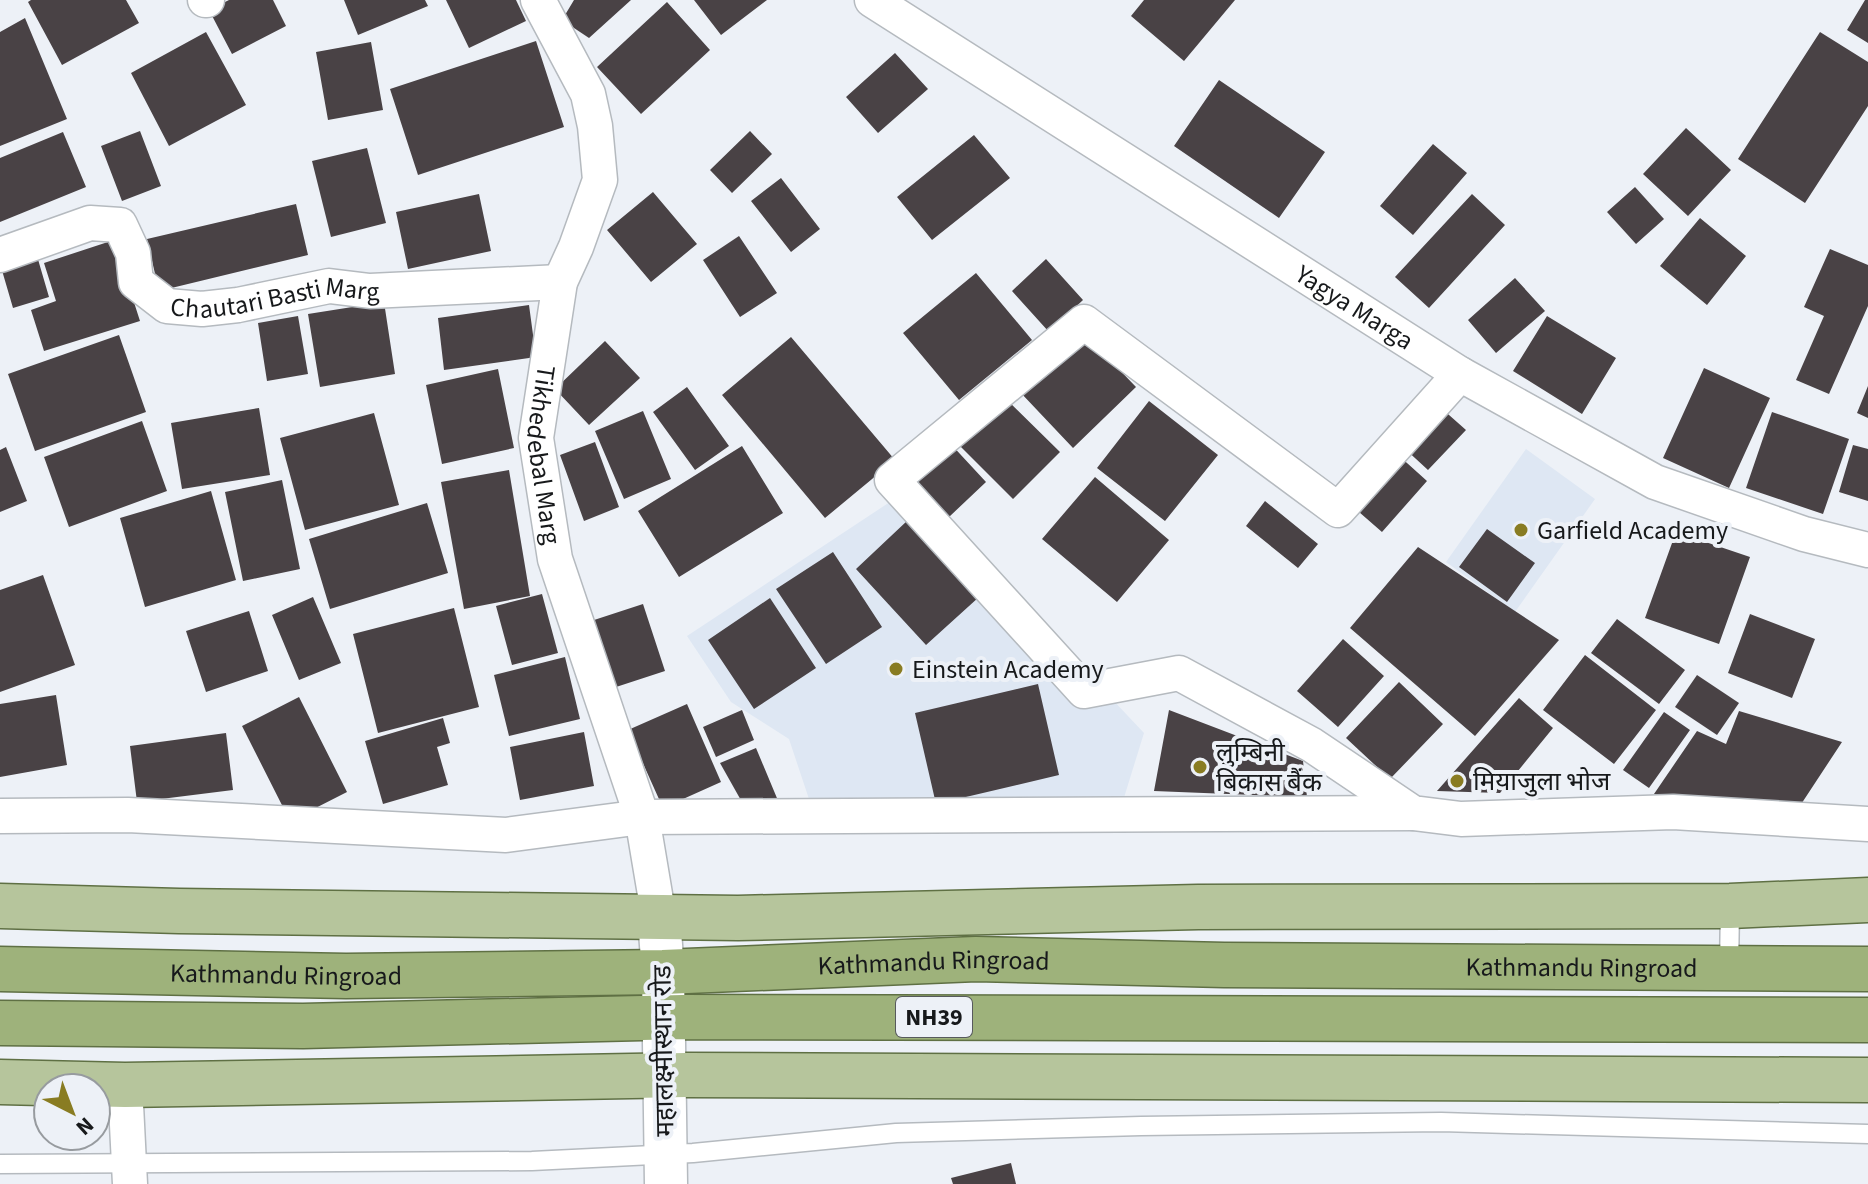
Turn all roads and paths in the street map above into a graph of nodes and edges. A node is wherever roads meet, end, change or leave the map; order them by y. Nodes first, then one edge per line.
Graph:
1 (538, 0) edge
2 (872, 0) edge
3 (0, 255) edge
4 (560, 282) junction
5 (1460, 374) junction
6 (1868, 550) edge
7 (1413, 813) junction
8 (0, 816) edge
9 (642, 817) junction
10 (1868, 824) edge
11 (1868, 900) edge
12 (0, 906) edge
13 (1730, 906) junction
14 (659, 918) junction
15 (0, 969) edge
16 (1868, 969) edge
17 (1729, 970) junction
18 (663, 972) junction
19 (662, 1017) junction
20 (1868, 1020) edge
21 (0, 1023) edge
22 (665, 1075) junction
23 (1868, 1080) edge
24 (0, 1082) edge
25 (125, 1085) junction
26 (1868, 1134) edge
27 (0, 1164) edge
28 (665, 1170) edge
29 (129, 1174) edge

1 - 4 street, Tikhedebal Marg
2 - 5 street, Yagya Marga
3 - 4 street, Chautari Basti Marg
4 - 9 street, Tikhedebal Marg
5 - 6 street, Yagya Marga
5 - 7 street
7 - 9 street
7 - 10 street
8 - 9 street
9 - 14 street, Tikhedebal Marg
11 - 13 main road
12 - 14 main road
13 - 14 main road
13 - 17 lane
14 - 18 street, महालक्ष्मीस्थान रोड
15 - 18 highway, Kathmandu Ringroad / NH39
16 - 17 highway, Kathmandu Ringroad / NH39
17 - 18 highway, Kathmandu Ringroad / NH39
18 - 19 street, महालक्ष्मीस्थान रोड
19 - 20 highway, Kathmandu Ringroad / NH39
19 - 21 highway, Kathmandu Ringroad / NH39
19 - 22 street, महालक्ष्मीस्थान रोड
22 - 23 main road
22 - 25 main road
22 - 28 street, महालक्ष्मीस्थान रोड
24 - 25 main road
25 - 29 street
26 - 28 lane
27 - 29 lane
28 - 29 lane

